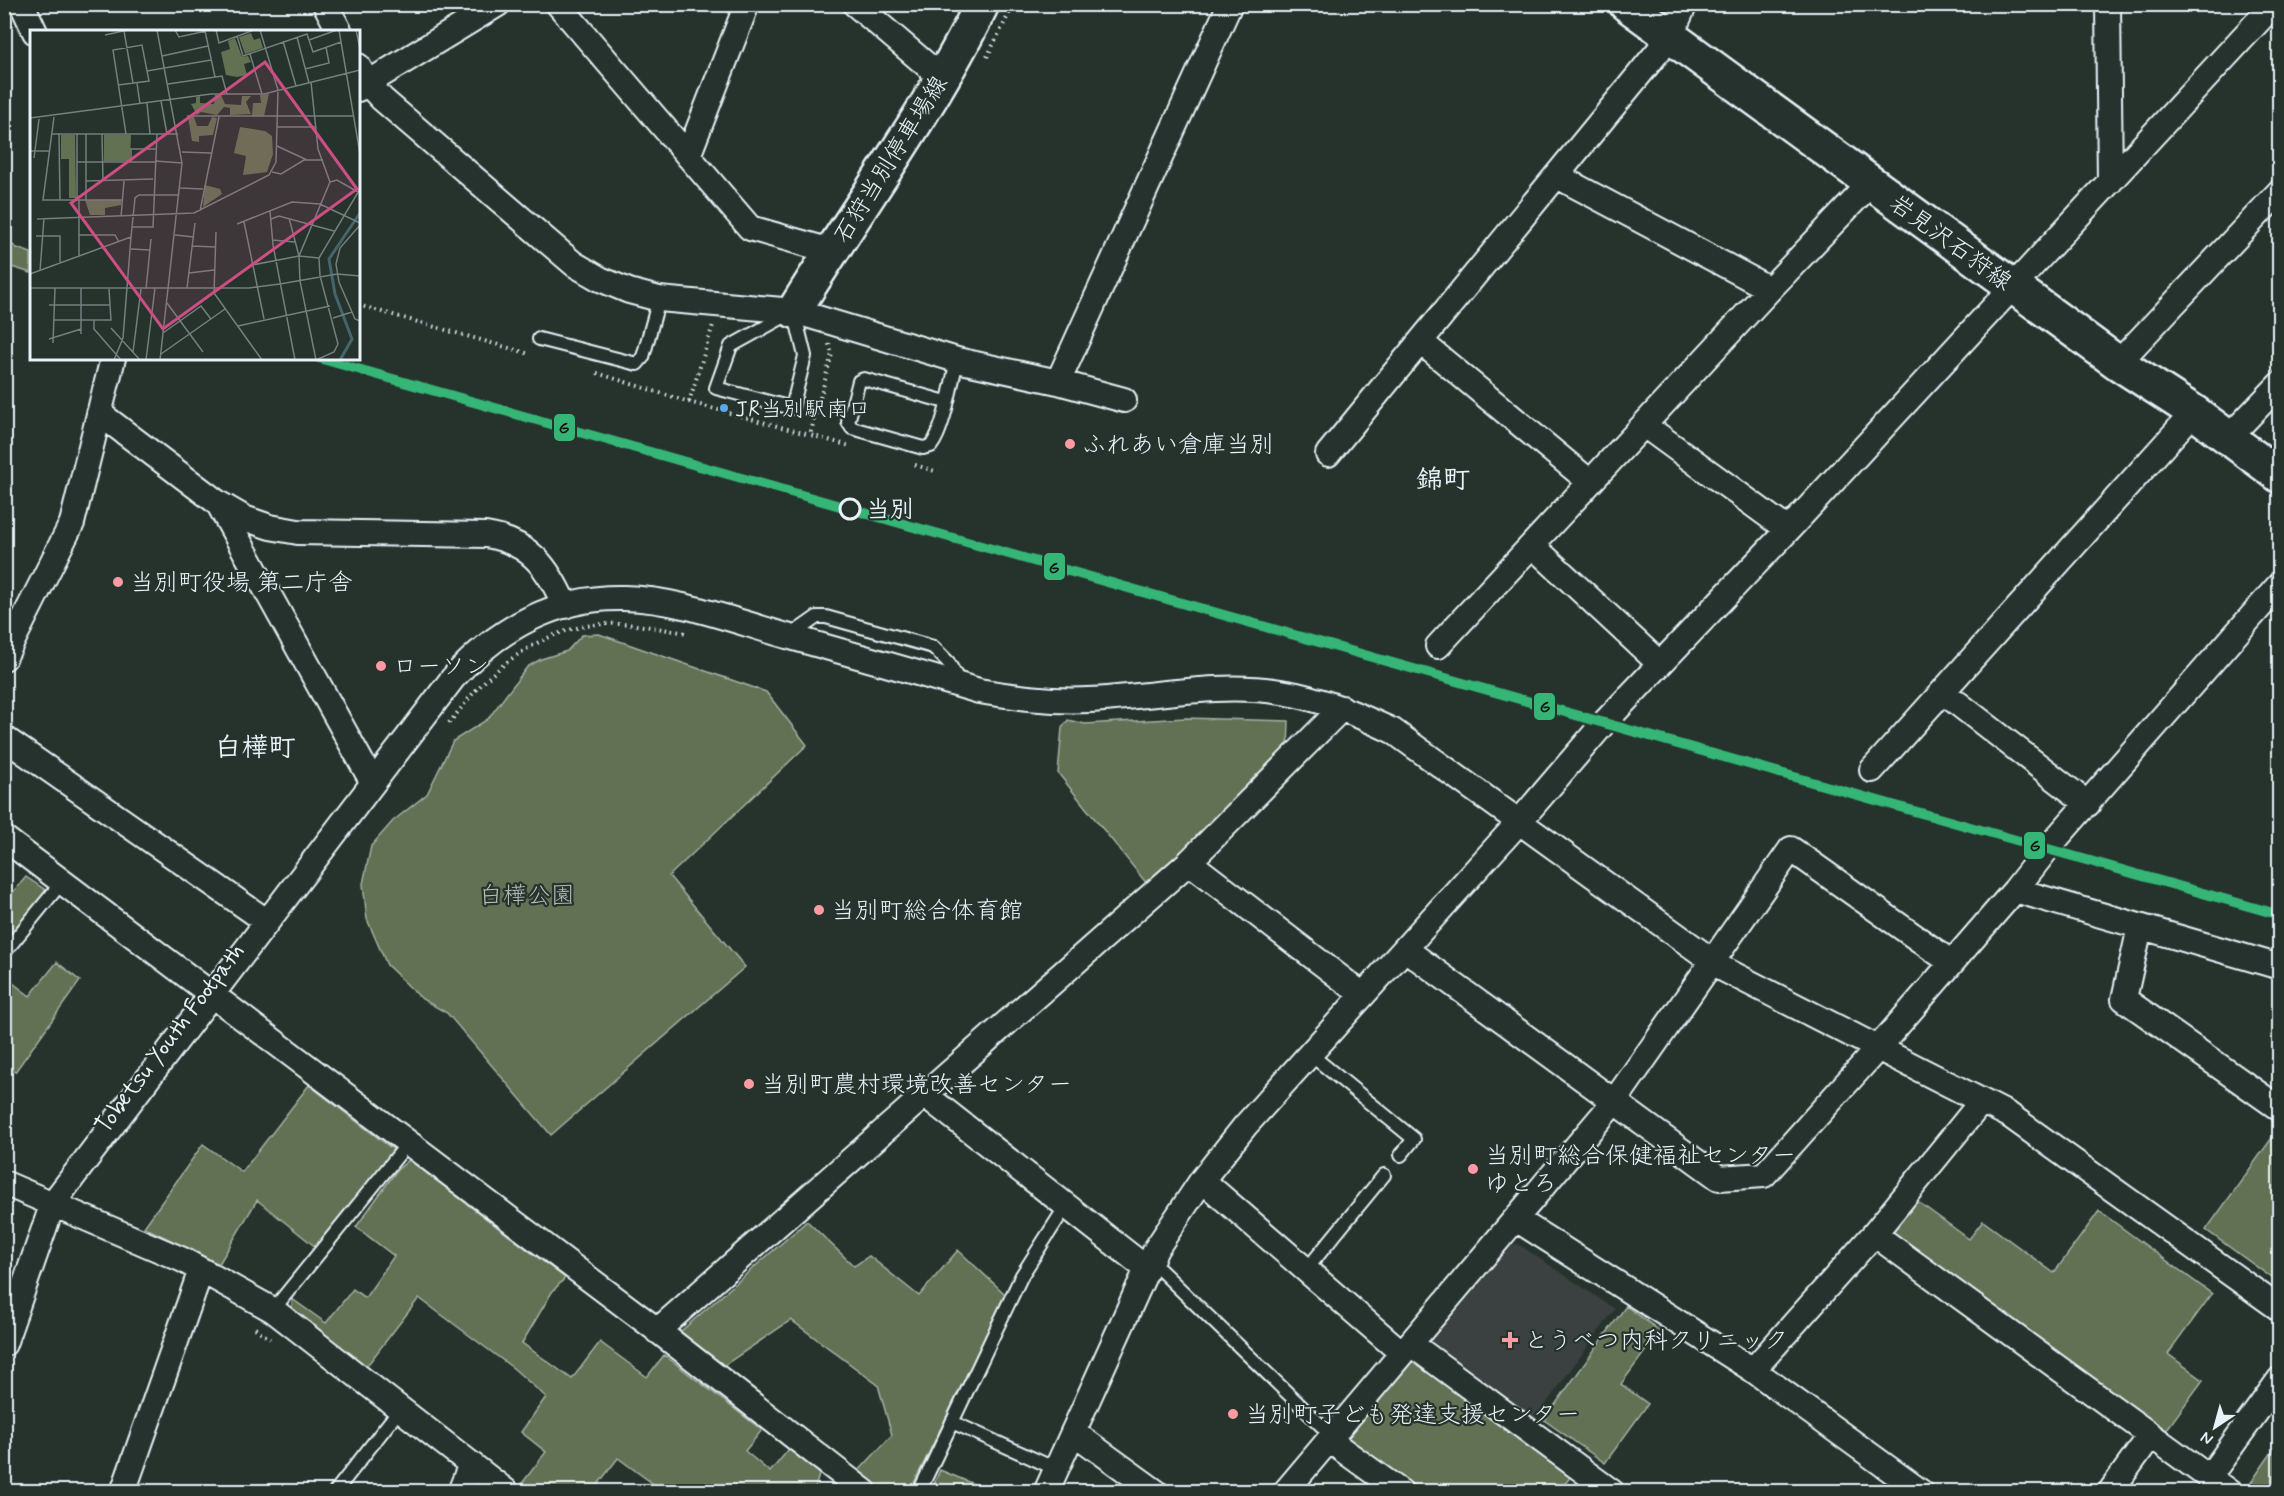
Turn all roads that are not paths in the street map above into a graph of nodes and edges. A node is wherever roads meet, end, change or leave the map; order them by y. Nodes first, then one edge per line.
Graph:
1 (22, 4) edge
2 (325, 4) edge
3 (498, 4) edge
4 (558, 4) edge
5 (747, 4) edge
6 (855, 4) edge
7 (982, 4) edge
8 (1230, 4) edge
9 (1626, 4) edge
10 (1685, 4) edge
11 (2108, 4) edge
12 (2274, 4) edge
13 (34, 30) edge
14 (339, 30) edge
15 (1670, 37) junction
16 (942, 78) junction
17 (362, 80) edge
18 (688, 156) junction
19 (1557, 176) junction
20 (2110, 182) junction
21 (1870, 184) junction
22 (2280, 191) edge
23 (831, 251) junction
24 (2013, 287) junction
25 (1770, 288) junction
26 (659, 299) junction
27 (794, 311) junction
28 (540, 339) dead end
29 (1421, 342) junction
30 (112, 360) edge
31 (957, 360) junction
32 (2118, 363) junction
33 (1058, 382) junction
34 (2280, 384) edge
35 (1124, 400) dead end
36 (946, 402) junction
37 (2194, 412) junction
38 (99, 413) junction
39 (1644, 425) junction
40 (2228, 438) junction
41 (1328, 454) dead end
42 (2280, 476) edge
43 (1590, 482) junction
44 (218, 503) junction
45 (1788, 530) junction
46 (1532, 545) junction
47 (2280, 584) edge
48 (565, 606) junction
49 (1438, 646) dead end
50 (4, 658) edge
51 (1659, 663) junction
52 (1943, 692) junction
53 (1342, 708) junction
54 (4, 738) edge
55 (1872, 770) dead end
56 (373, 783) junction
57 (2088, 804) junction
58 (1519, 822) junction
59 (4, 838) edge
60 (1189, 862) junction
61 (62, 882) junction
62 (2015, 890) junction
63 (266, 921) junction
64 (2140, 927) junction
65 (1405, 949) junction
66 (4, 953) edge
67 (1712, 961) junction
68 (1952, 963) junction
69 (2280, 967) edge
70 (211, 994) junction
71 (1363, 995) junction
72 (1878, 1048) junction
73 (1310, 1054) junction
74 (925, 1095) junction
75 (1982, 1101) junction
76 (1614, 1102) junction
77 (2280, 1109) edge
78 (408, 1143) junction
79 (1401, 1155) dead end
80 (1384, 1175) dead end
81 (1202, 1180) junction
82 (4, 1184) edge
83 (53, 1203) junction
84 (1066, 1206) junction
85 (1516, 1219) junction
86 (1874, 1234) junction
87 (1149, 1265) junction
88 (201, 1270) junction
89 (1306, 1270) junction
90 (2280, 1309) edge
91 (273, 1310) junction
92 (657, 1331) junction
93 (4, 1344) edge
94 (1406, 1349) junction
95 (1753, 1370) junction
96 (2280, 1379) edge
97 (400, 1409) junction
98 (952, 1422) junction
99 (1073, 1432) junction
100 (2151, 1435) junction
101 (1330, 1438) junction
102 (471, 1464) junction
103 (1056, 1469) junction
104 (1585, 1484) edge
105 (2221, 1487) edge
106 (123, 1491) edge
107 (335, 1491) edge
108 (460, 1491) edge
109 (507, 1491) edge
110 (865, 1491) edge
111 (919, 1491) edge
112 (1046, 1491) edge
113 (1156, 1491) edge
114 (1285, 1491) edge
115 (1401, 1491) edge
116 (1612, 1491) edge
117 (1919, 1491) edge
118 (2110, 1491) edge

1 - 13 street
2 - 14 street
3 - 17 street
4 - 18 street
5 - 18 street
6 - 16 street
7 - 16 main road, 石狩当別停車場線
8 - 33 street
9 - 15 main road, 岩見沢石狩線
10 - 15 street
11 - 20 street
12 - 20 street
15 - 19 street
15 - 21 main road, 岩見沢石狩線
16 - 23 main road, 石狩当別停車場線
17 - 26 street
18 - 23 street
19 - 25 street
19 - 29 street
20 - 24 street
21 - 24 main road, 岩見沢石狩線
21 - 25 street
22 - 32 street
23 - 27 main road, 石狩当別停車場線
24 - 32 main road, 岩見沢石狩線
24 - 45 street
25 - 39 street
26 - 27 street
26 - 28 lane
27 - 27 lane
27 - 31 street
29 - 41 street
29 - 43 street
30 - 38 street
31 - 33 street
31 - 36 lane
32 - 37 main road, 岩見沢石狩線
33 - 35 street
34 - 40 street
36 - 36 lane
37 - 40 main road, 岩見沢石狩線
37 - 52 street
38 - 44 street
38 - 50 street
39 - 43 street
39 - 45 street
40 - 42 main road, 岩見沢石狩線
43 - 46 street
44 - 48 street
44 - 56 street
45 - 51 street
46 - 49 street
46 - 51 street
47 - 57 street
48 - 53 street
48 - 56 street
51 - 58 street
52 - 55 street
52 - 57 street
53 - 58 street
53 - 60 street
54 - 63 street
56 - 63 street
57 - 62 street
58 - 65 street
58 - 67 street
59 - 61 street
60 - 71 street
60 - 74 street
61 - 66 lane
61 - 70 street
62 - 64 street
62 - 68 street
63 - 70 street
64 - 69 street
64 - 77 street
65 - 71 street
65 - 76 street
67 - 68 street
67 - 72 street
67 - 76 street
68 - 72 street
70 - 78 street
70 - 83 street
71 - 73 street
72 - 75 street
72 - 76 street
73 - 79 lane
73 - 81 street
74 - 84 street
74 - 92 street
75 - 86 street
75 - 90 street
76 - 85 street
78 - 91 lane
78 - 92 street
80 - 89 lane
81 - 87 street
81 - 89 street
82 - 83 street
83 - 88 street
83 - 93 street
84 - 87 street
84 - 98 lane
85 - 94 street
85 - 95 street
86 - 95 street
86 - 100 street
87 - 99 street
87 - 101 lane
88 - 91 street
88 - 106 street
89 - 94 street
91 - 97 street
92 - 110 street
94 - 101 street
94 - 104 street
95 - 117 street
96 - 105 street
97 - 102 street
97 - 107 lane
98 - 103 lane
98 - 111 lane
99 - 103 street
99 - 113 street
100 - 105 street
100 - 118 street
101 - 114 street
101 - 115 street
102 - 108 street
102 - 109 street
103 - 112 street
104 - 116 street

